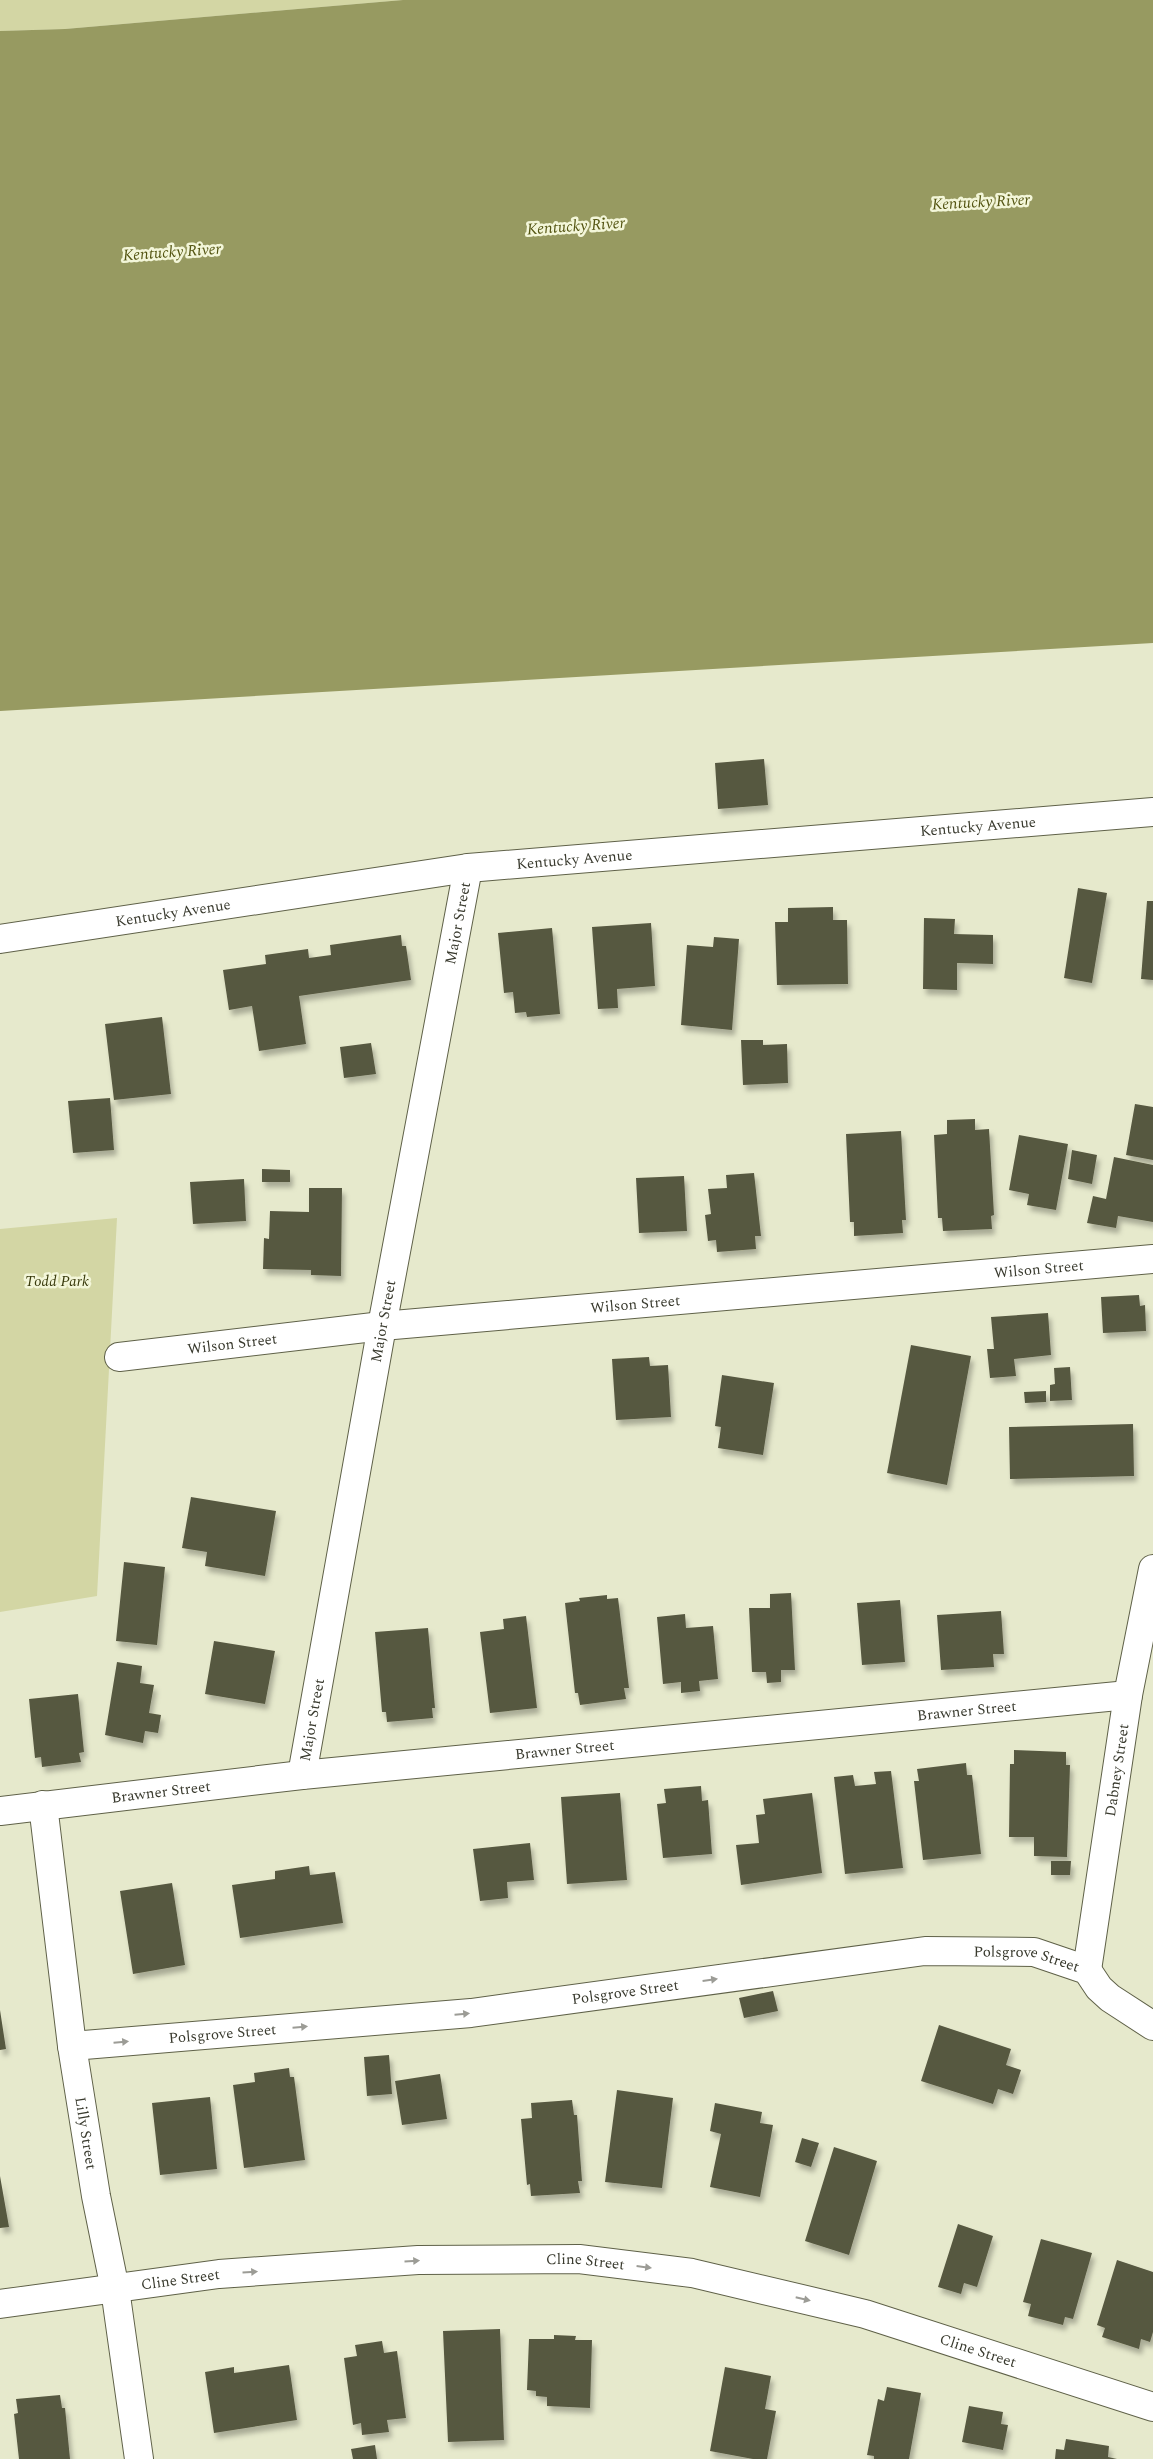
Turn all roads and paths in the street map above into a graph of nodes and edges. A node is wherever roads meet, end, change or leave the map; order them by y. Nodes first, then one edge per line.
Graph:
1 (1153, 812) edge
2 (468, 868) junction
3 (0, 939) edge
4 (1153, 1259) edge
5 (382, 1326) junction
6 (119, 1357) dead end
7 (1153, 1569) edge
8 (1128, 1695) junction
9 (302, 1775) junction
10 (43, 1805) junction
11 (0, 1811) edge
12 (1087, 1970) junction
13 (1153, 2026) edge
14 (72, 2046) junction
15 (115, 2289) junction
16 (0, 2304) edge
17 (1153, 2407) edge
18 (139, 2459) edge

1 - 2 street, Kentucky Avenue
2 - 3 street, Kentucky Avenue
2 - 5 street, Major Street
4 - 5 street, Wilson Street
5 - 6 street, Wilson Street
5 - 9 street, Major Street
7 - 8 street, Dabney Street
8 - 9 street, Brawner Street
8 - 12 street, Dabney Street
9 - 10 street, Brawner Street
10 - 11 street, Brawner Street
10 - 14 street, Lilly Street
12 - 13 street, Polsgrove Street
14 -> 12 street, Polsgrove Street
14 - 15 street, Lilly Street
15 - 16 street, Cline Street
15 -> 17 street, Cline Street
15 - 18 street, Lilly Street

